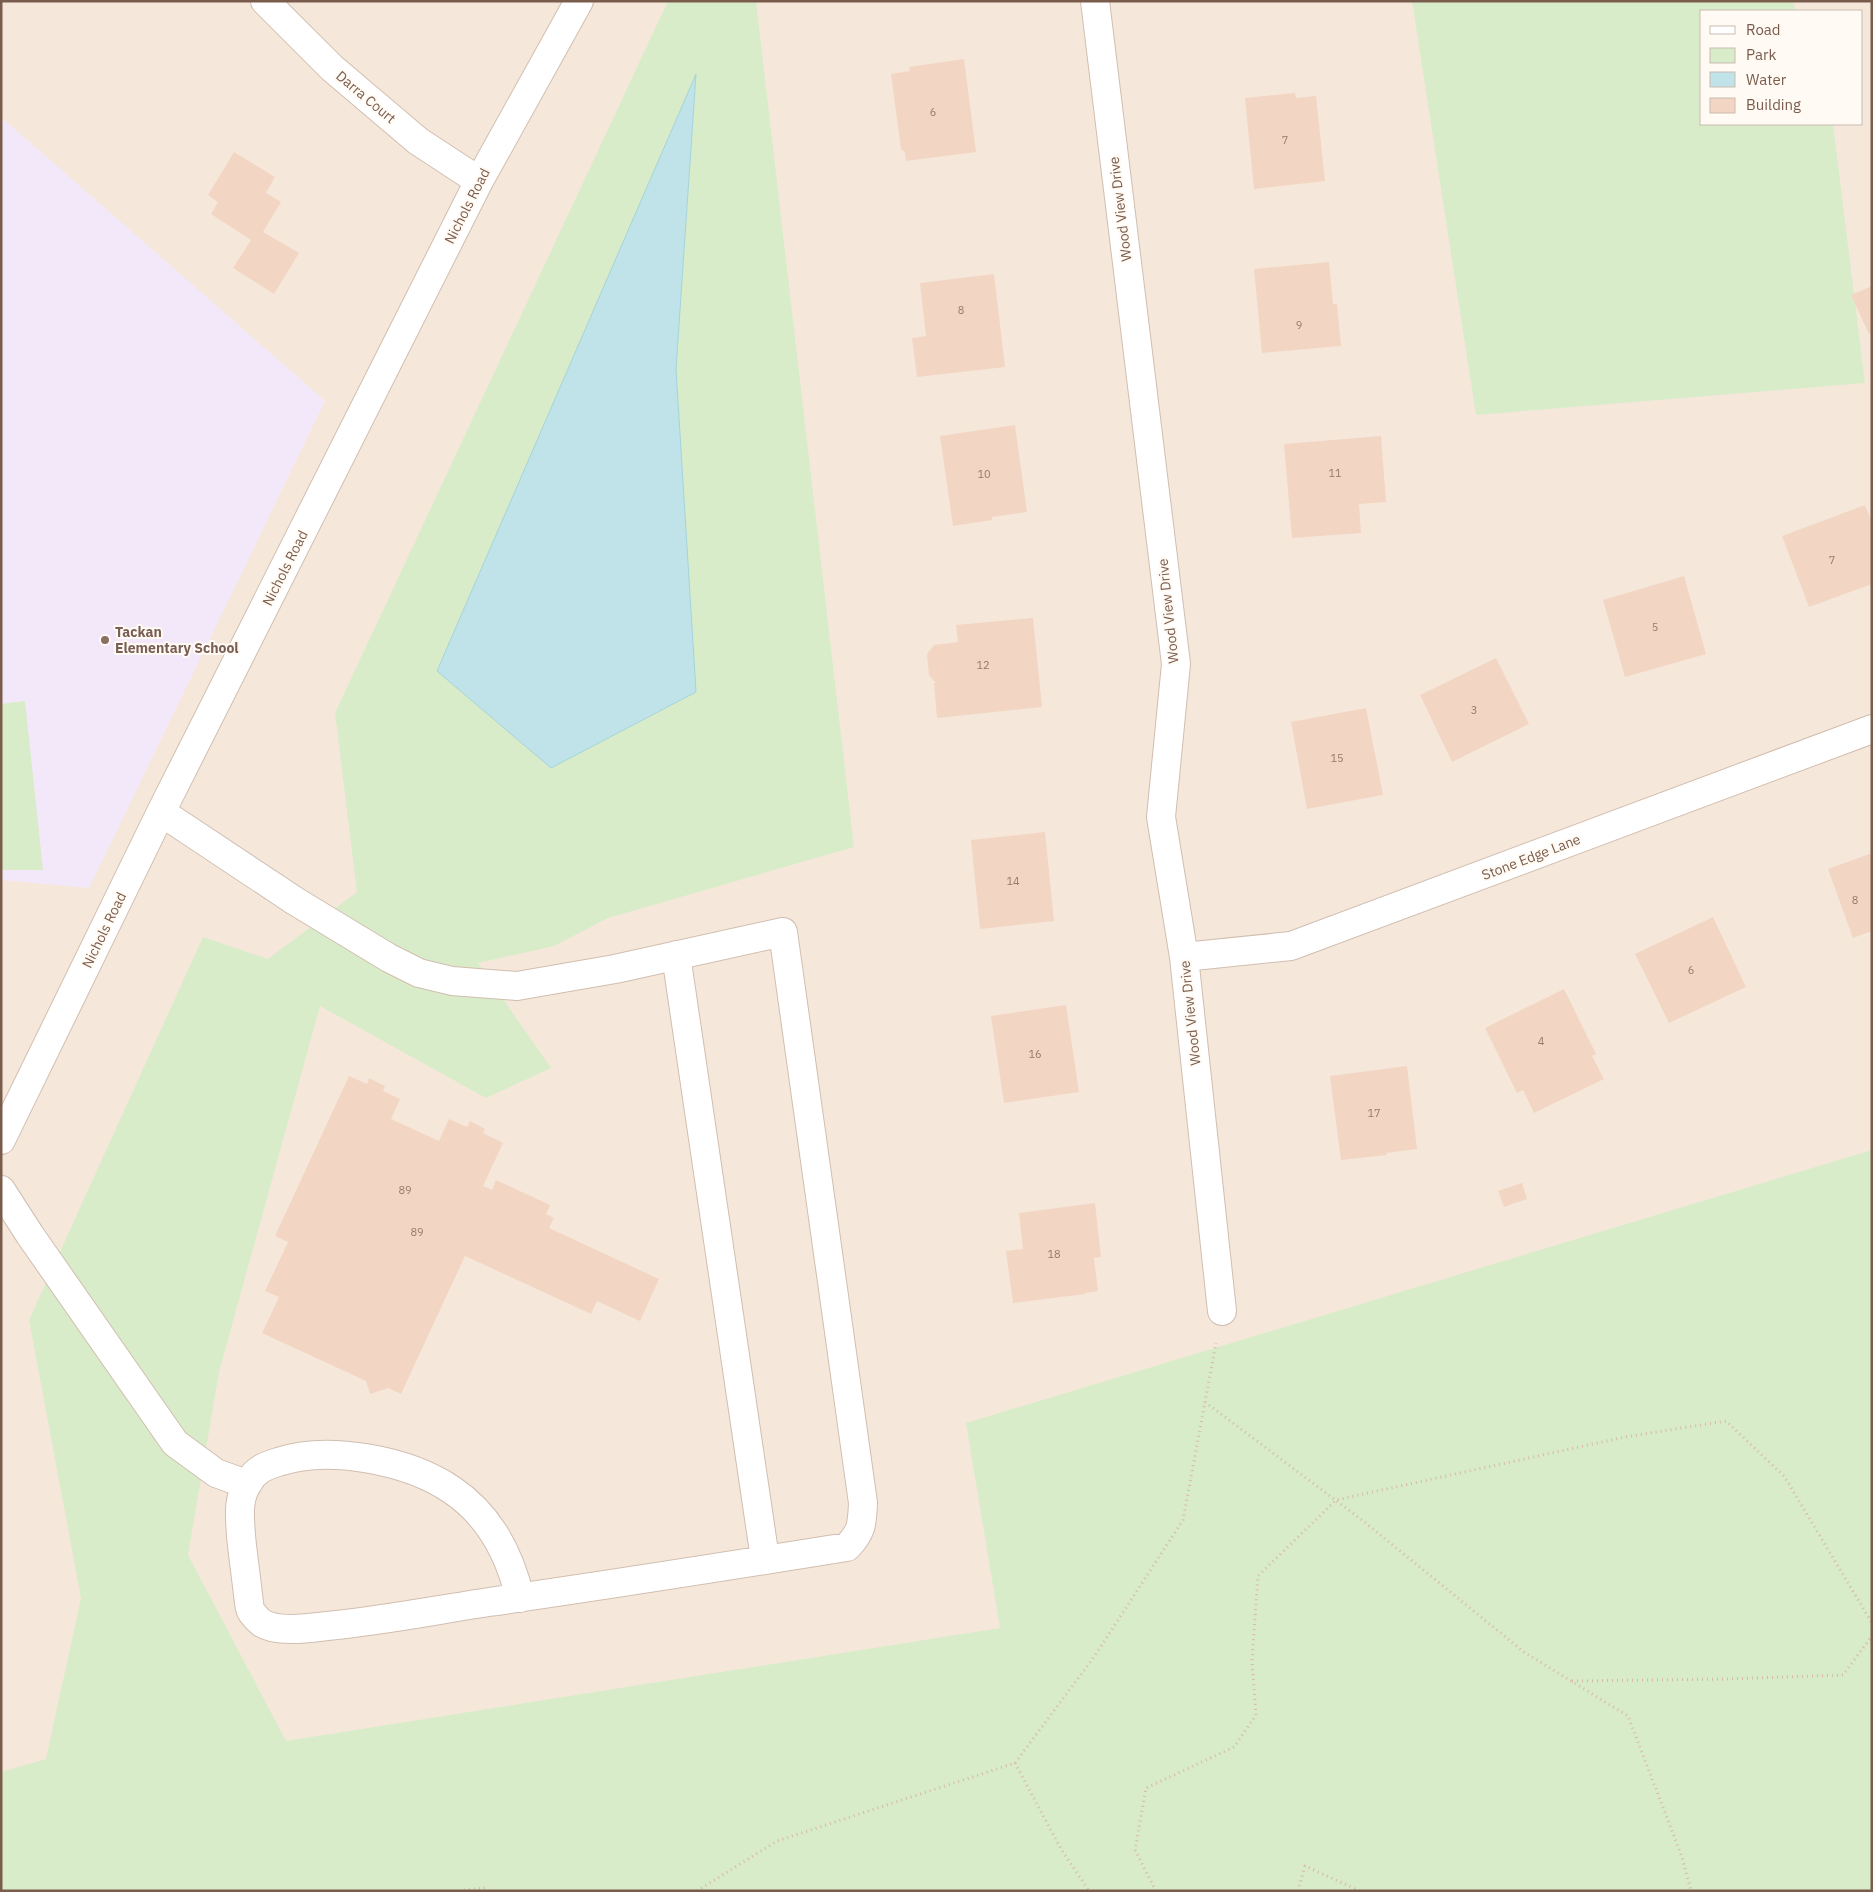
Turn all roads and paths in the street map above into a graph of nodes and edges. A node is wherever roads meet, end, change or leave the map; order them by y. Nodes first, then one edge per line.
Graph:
1 (265, 1) edge
2 (579, 1) edge
3 (1094, 1) edge
4 (479, 181) junction
5 (1872, 729) edge
6 (161, 812) junction
7 (676, 955) junction
8 (1184, 957) junction
9 (1, 1140) edge
10 (1, 1190) edge
11 (1222, 1311) joint
12 (1205, 1402) junction
13 (246, 1484) junction
14 (1336, 1500) junction
15 (765, 1559) junction
16 (520, 1598) junction
17 (1872, 1623) edge
18 (1872, 1636) edge
19 (1572, 1681) junction
20 (1015, 1763) junction
21 (454, 1891) edge
22 (486, 1891) edge
23 (697, 1891) edge
24 (1089, 1891) edge
25 (1156, 1891) edge
26 (1298, 1891) edge
27 (1360, 1891) edge
28 (1691, 1891) edge

1 - 4 street, Darra Court
2 - 4 street, Nichols Road
3 - 8 street, Wood View Drive
4 - 6 street, Nichols Road
5 - 8 street, Stone Edge Lane
6 - 7 street
6 - 9 street, Nichols Road
7 - 15 street
7 - 15 street
8 - 11 street, Wood View Drive
10 - 13 street
11 - 12 path
12 - 14 path
12 - 20 path
13 - 16 street
13 - 16 street
14 - 17 path
14 - 19 path
14 - 25 path
15 - 16 street
18 - 19 path
19 - 28 path
20 - 23 path
20 - 24 path
21 - 22 path
26 - 27 path

